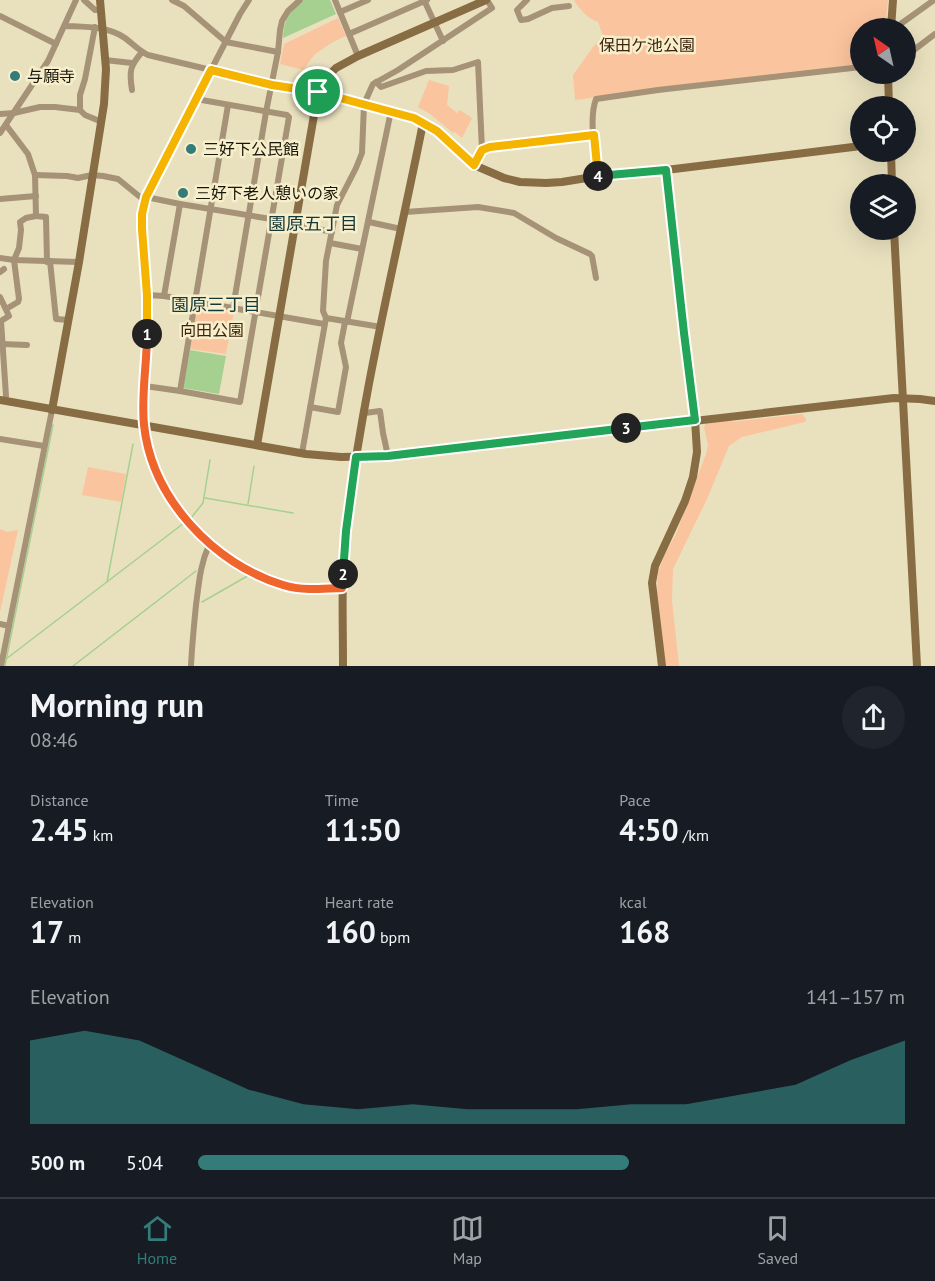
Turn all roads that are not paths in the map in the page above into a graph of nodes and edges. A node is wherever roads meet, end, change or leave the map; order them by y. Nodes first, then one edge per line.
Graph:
1 (65, 0) edge
2 (84, 0) edge
3 (100, 0) edge
4 (172, 0) edge
5 (249, 0) edge
6 (300, 0) edge
7 (335, 0) edge
8 (368, 0) edge
9 (425, 0) edge
10 (486, 0) edge
11 (527, 0) edge
12 (893, 0) edge
13 (934, 0) edge
14 (75, 2) edge
15 (569, 6) dead end
16 (100, 10) junction
17 (340, 12) junction
18 (0, 16) edge
19 (893, 18) edge
20 (908, 18) edge
21 (434, 23) junction
22 (65, 26) junction
23 (99, 28) junction
24 (349, 34) junction
25 (935, 34) edge
26 (443, 41) junction
27 (226, 42) junction
28 (56, 44) junction
29 (916, 48) edge
30 (142, 52) junction
31 (278, 52) junction
32 (90, 54) junction
33 (358, 56) junction
34 (105, 58) junction
35 (132, 63) junction
36 (850, 68) edge
37 (211, 70) junction
38 (376, 82) junction
39 (272, 85) junction
40 (132, 90) dead end
41 (318, 92) junction
42 (196, 99) junction
43 (364, 104) junction
44 (228, 105) junction
45 (80, 110) junction
46 (391, 111) junction
47 (266, 112) junction
48 (14, 113) junction
49 (0, 114) edge
50 (102, 122) junction
51 (423, 123) junction
52 (6, 125) junction
53 (0, 133) edge
54 (594, 135) junction
55 (850, 147) edge
56 (482, 150) junction
57 (474, 165) junction
58 (666, 170) junction
59 (35, 175) junction
60 (92, 175) junction
61 (598, 176) junction
62 (36, 196) junction
63 (146, 199) junction
64 (0, 200) edge
65 (180, 204) junction
66 (211, 209) junction
67 (405, 212) junction
68 (248, 215) junction
69 (36, 216) junction
70 (271, 219) junction
71 (369, 222) junction
72 (295, 224) junction
73 (401, 229) junction
74 (332, 232) junction
75 (895, 240) edge
76 (330, 243) junction
77 (362, 249) junction
78 (0, 258) edge
79 (14, 260) junction
80 (48, 261) junction
81 (79, 262) junction
82 (596, 278) dead end
83 (147, 295) junction
84 (164, 296) junction
85 (0, 297) edge
86 (195, 302) junction
87 (233, 308) junction
88 (6, 309) junction
89 (255, 312) junction
90 (278, 316) junction
91 (69, 320) junction
92 (325, 321) junction
93 (346, 322) junction
94 (381, 327) junction
95 (2, 344) junction
96 (27, 345) dead end
97 (145, 386) junction
98 (180, 391) junction
99 (904, 398) junction
100 (2, 400) edge
101 (935, 401) edge
102 (309, 407) junction
103 (52, 410) junction
104 (364, 412) junction
105 (695, 420) junction
106 (144, 426) junction
107 (0, 439) edge
108 (257, 445) junction
109 (44, 446) junction
110 (302, 453) junction
111 (388, 456) junction
112 (356, 457) junction
113 (209, 545) junction
114 (342, 588) junction
115 (0, 624) edge
116 (9, 626) junction
117 (1, 666) edge
118 (192, 666) edge
119 (342, 666) edge
120 (662, 666) edge
121 (917, 666) edge

1 - 14 street
2 - 16 street
3 - 16 street
4 - 27 street
5 - 27 street
6 - 31 street
7 - 17 street
8 - 17 street
9 - 21 street
9 - 24 street
10 - 21 street
10 - 26 street
11 - 15 street
12 - 19 street
13 - 20 street
14 - 22 street
16 - 23 street
17 - 24 street
18 - 28 street
21 - 26 street
21 - 33 street
22 - 23 street
22 - 28 street
23 - 30 street
23 - 32 street
23 - 34 street
24 - 33 street
25 - 29 street
26 - 38 street
27 - 31 street
27 - 37 street
28 - 48 street
30 - 35 street
30 - 37 street
31 - 39 street
32 - 34 street
32 - 45 street
33 - 41 street
34 - 35 street
34 - 50 street
35 - 40 street
36 - 54 street
37 - 39 street
37 - 42 street
38 - 43 street
38 - 56 street
39 - 41 street
39 - 47 street
41 - 43 street
41 - 72 street
42 - 44 street
42 - 63 street
43 - 46 street
43 - 74 street
44 - 47 street
44 - 66 street
45 - 48 street
45 - 50 street
46 - 51 street
46 - 71 street
47 - 68 street
47 - 70 street
48 - 49 street
48 - 52 street
50 - 60 street
51 - 57 street
51 - 67 street
52 - 53 street
52 - 59 street
54 - 56 street
54 - 61 street
55 - 58 street
56 - 57 street
57 - 61 street
58 - 61 street
58 - 105 street
59 - 60 street
59 - 62 street
60 - 63 street
60 - 81 street
62 - 64 street
62 - 69 street
63 - 65 street
63 - 83 street
65 - 66 street
65 - 84 street
66 - 68 street
66 - 86 street
67 - 73 street
67 - 82 street
68 - 70 street
68 - 87 street
69 - 79 street
69 - 80 street
70 - 72 street
70 - 89 street
71 - 73 street
71 - 77 street
72 - 74 street
72 - 90 street
73 - 94 street
74 - 76 street
75 - 99 street
76 - 77 street
76 - 92 street
77 - 93 street
78 - 79 street
79 - 80 street
79 - 88 street
80 - 81 street
80 - 91 street
81 - 91 street
83 - 84 street
83 - 97 street
84 - 86 street
85 - 88 street
86 - 87 street
86 - 98 street
87 - 89 street
88 - 95 street
89 - 90 street
89 - 98 street
90 - 92 street
90 - 108 street
91 - 103 street
92 - 93 street
92 - 102 street
93 - 94 street
93 - 102 street
94 - 104 street
95 - 96 street
95 - 100 street
97 - 98 street
97 - 106 street
99 - 101 street
99 - 105 street
99 - 121 street
100 - 103 street
102 - 110 street
103 - 106 street
103 - 109 street
104 - 111 street
104 - 112 street
105 - 111 street
105 - 120 street
106 - 108 street
106 - 113 street
107 - 109 street
108 - 110 street
109 - 116 street
110 - 112 street
111 - 112 street
112 - 114 street
113 - 114 street
113 - 118 street
114 - 119 street
115 - 116 street
116 - 117 street

